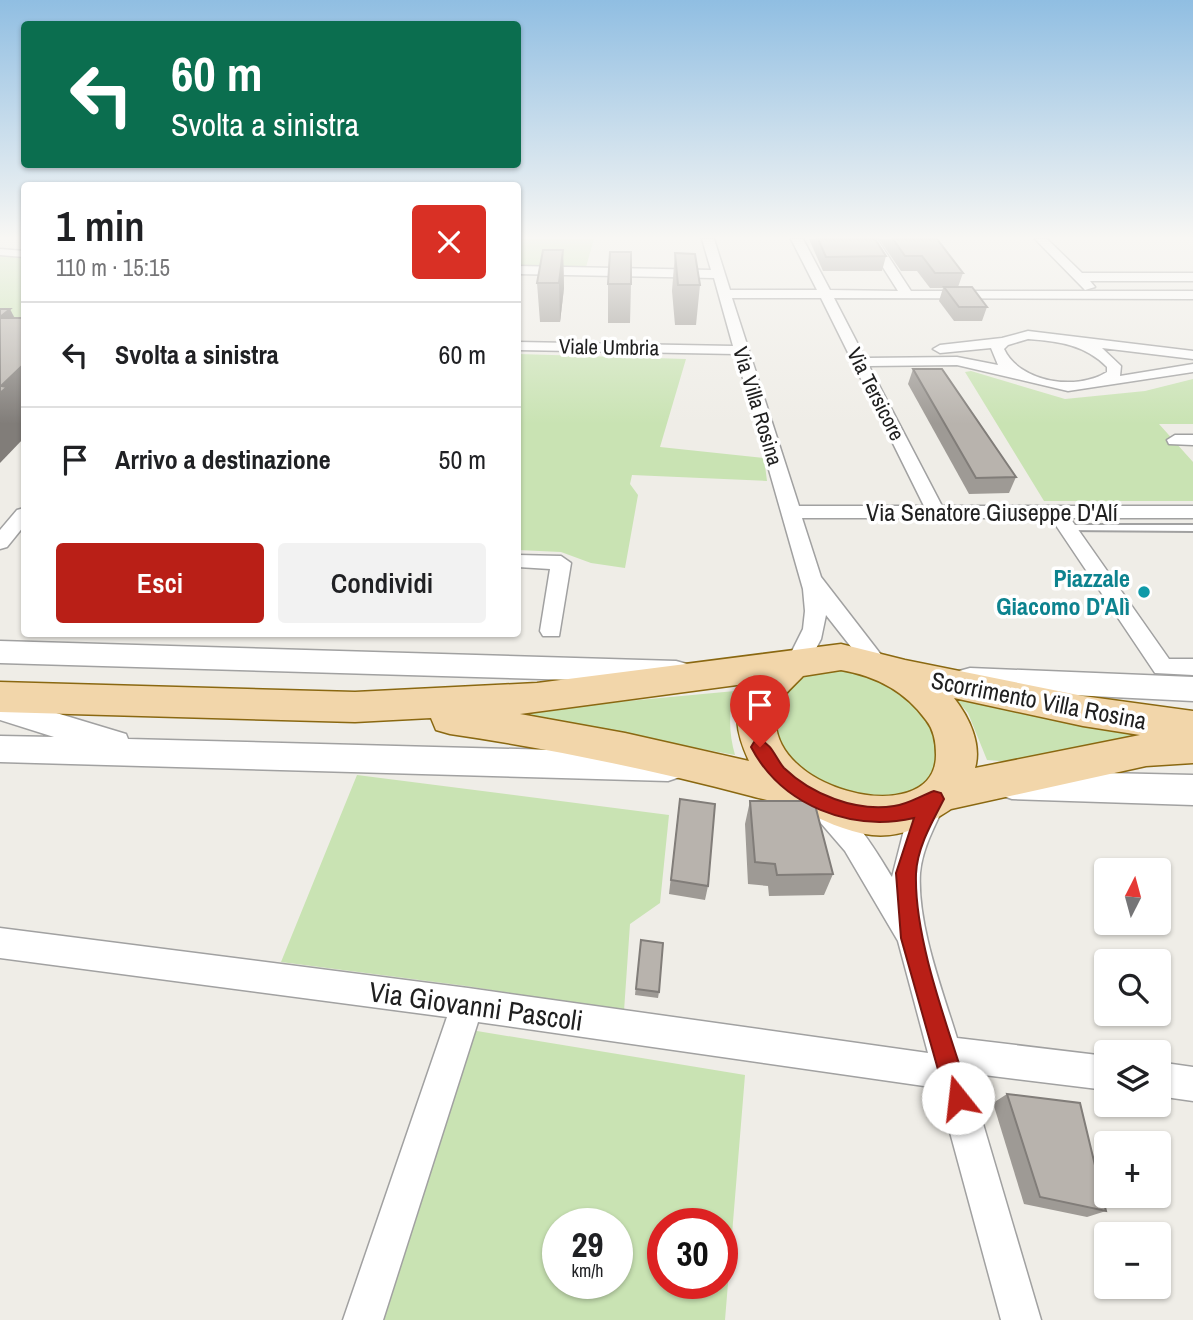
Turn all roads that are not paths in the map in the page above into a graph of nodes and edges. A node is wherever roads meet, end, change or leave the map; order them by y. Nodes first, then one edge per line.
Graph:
1 (727, 301) edge
2 (828, 301) edge
3 (521, 335) edge
4 (1063, 339) junction
5 (536, 340) junction
6 (1003, 342) junction
7 (740, 344) junction
8 (521, 345) edge
9 (856, 355) junction
10 (1193, 355) edge
11 (1193, 368) edge
12 (1022, 375) junction
13 (1096, 385) junction
14 (790, 512) junction
15 (936, 512) junction
16 (1193, 512) edge
17 (21, 518) edge
18 (1062, 520) junction
19 (1193, 528) edge
20 (0, 543) edge
21 (21, 544) edge
22 (521, 561) edge
23 (810, 574) junction
24 (551, 631) dead end
25 (0, 652) edge
26 (794, 665) junction
27 (1193, 667) edge
28 (893, 669) junction
29 (739, 673) junction
30 (1193, 689) edge
31 (0, 697) edge
32 (355, 707) junction
33 (0, 708) edge
34 (1193, 727) edge
35 (1193, 747) edge
36 (0, 750) edge
37 (153, 755) junction
38 (712, 768) junction
39 (984, 784) junction
40 (1193, 790) edge
41 (807, 796) junction
42 (938, 796) junction
43 (912, 938) junction
44 (0, 943) edge
45 (468, 1004) junction
46 (948, 1063) junction
47 (1094, 1072) edge
48 (1171, 1081) edge
49 (1193, 1084) edge
50 (363, 1320) edge
51 (1021, 1320) edge

1 - 7 street, Via Villa Rosina
2 - 9 street, Via Tersicore
3 - 5 street, Viale Umbria
4 - 6 street
4 - 10 street
4 - 13 street
5 - 7 street, Viale Umbria
5 - 8 street, Viale Umbria
6 - 9 street
6 - 12 street
7 - 14 street, Via Villa Rosina
9 - 12 street
9 - 15 street, Via Tersicore
11 - 13 street
12 - 13 street
14 - 15 street, Via Senatore Giuseppe D'Alí
14 - 23 street, Via Villa Rosina
15 - 18 street, Via Senatore Giuseppe D'Alí
16 - 18 street, Via Senatore Giuseppe D'Alí
17 - 20 street
18 - 19 lane
18 - 27 street
20 - 21 street
22 - 24 street
23 - 26 street, Via Villa Rosina
23 - 28 street, Via Villa Rosina
25 - 29 street
26 - 28 main road
26 - 29 main road
26 - 41 main road
28 - 30 street
28 - 34 main road, Scorrimento Villa Rosina
28 - 42 main road
29 - 32 main road
31 - 32 main road
32 - 38 main road
33 - 37 street
35 - 39 main road, Scorrimento Villa Rosina
36 - 37 street
37 - 38 street
38 - 41 main road
39 - 40 street
39 - 42 main road, Scorrimento Villa Rosina
41 - 42 main road
41 - 43 street
42 - 43 street
43 - 46 street
44 - 45 street, Via Giovanni Pascoli
45 - 46 street, Via Giovanni Pascoli
45 - 50 street
46 - 47 street, Via Giovanni Pascoli
46 - 51 street
48 - 49 street

